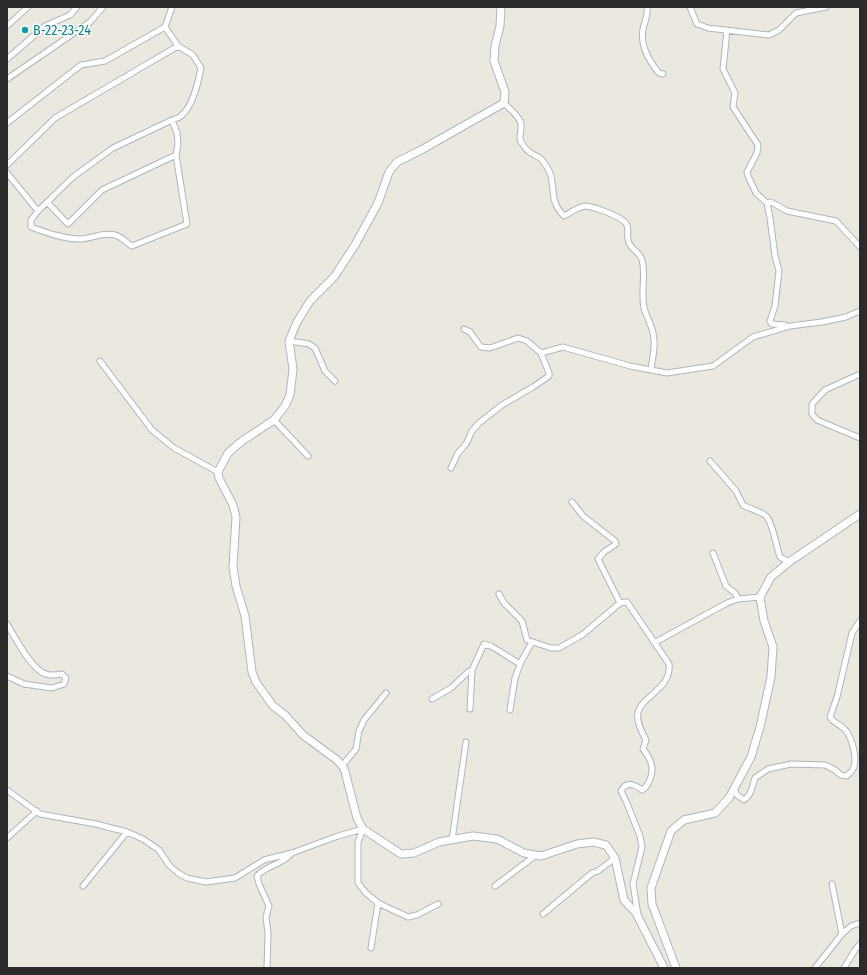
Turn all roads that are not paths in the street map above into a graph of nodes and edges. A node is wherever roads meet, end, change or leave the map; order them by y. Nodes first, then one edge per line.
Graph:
1 (28, 7) edge
2 (78, 7) edge
3 (103, 7) edge
4 (172, 7) edge
5 (501, 7) edge
6 (647, 7) edge
7 (690, 7) edge
8 (826, 7) edge
9 (800, 10) edge
10 (7, 26) edge
11 (165, 27) junction
12 (727, 30) junction
13 (178, 46) junction
14 (7, 59) edge
15 (663, 74) dead end
16 (7, 80) edge
17 (504, 102) junction
18 (172, 120) junction
19 (7, 123) edge
20 (176, 155) junction
21 (7, 165) edge
22 (7, 173) edge
23 (48, 202) junction
24 (767, 203) junction
25 (38, 211) junction
26 (860, 247) edge
27 (860, 311) edge
28 (790, 326) junction
29 (464, 329) dead end
30 (289, 341) junction
31 (541, 354) junction
32 (100, 361) dead end
33 (651, 370) junction
34 (860, 374) edge
35 (335, 381) dead end
36 (274, 420) junction
37 (860, 438) edge
38 (308, 456) dead end
39 (710, 461) dead end
40 (451, 468) dead end
41 (218, 472) junction
42 (572, 502) dead end
43 (860, 514) edge
44 (713, 553) dead end
45 (789, 562) junction
46 (499, 594) dead end
47 (760, 597) junction
48 (738, 599) junction
49 (620, 603) junction
50 (860, 621) edge
51 (7, 624) edge
52 (532, 642) junction
53 (654, 643) junction
54 (520, 664) junction
55 (472, 670) junction
56 (7, 676) edge
57 (386, 693) dead end
58 (432, 699) dead end
59 (470, 709) dead end
60 (510, 710) dead end
61 (466, 742) dead end
62 (342, 766) junction
63 (734, 789) junction
64 (7, 790) edge
65 (37, 812) junction
66 (363, 829) junction
67 (127, 832) junction
68 (7, 838) edge
69 (452, 840) junction
70 (292, 853) junction
71 (536, 855) junction
72 (615, 858) junction
73 (832, 884) dead end
74 (83, 886) dead end
75 (496, 886) dead end
76 (378, 903) junction
77 (438, 904) dead end
78 (543, 914) dead end
79 (638, 918) junction
80 (860, 923) edge
81 (842, 934) junction
82 (860, 944) edge
83 (371, 948) dead end
84 (267, 968) edge
85 (664, 968) edge
86 (676, 968) edge
87 (815, 968) edge
88 (844, 968) edge

1 - 10 street
2 - 14 street
3 - 16 street
4 - 11 street
5 - 17 street
6 - 15 street
7 - 12 street
8 - 9 street
9 - 12 street
11 - 13 street
11 - 19 street
12 - 24 street
13 - 18 street
13 - 21 street
17 - 30 street
17 - 33 street
18 - 20 street
18 - 23 street
20 - 23 street
20 - 25 street
22 - 25 street
23 - 25 street
24 - 26 street
24 - 28 street
27 - 28 street
28 - 33 street
29 - 31 street
30 - 35 street
30 - 36 street
31 - 33 street
31 - 40 street
32 - 41 street
34 - 37 street
36 - 38 street
36 - 41 street
39 - 45 street
41 - 62 street
42 - 49 street
43 - 45 street
44 - 48 street
45 - 47 street
46 - 52 street
47 - 48 street
47 - 63 street
48 - 53 street
49 - 52 street
49 - 53 street
50 - 63 street
51 - 56 street
52 - 54 street
53 - 79 street
54 - 55 street
54 - 60 street
55 - 58 street
55 - 59 street
57 - 62 street
61 - 69 street
62 - 66 street
63 - 86 street
64 - 65 street
65 - 67 street
65 - 68 street
66 - 69 street
66 - 70 street
66 - 76 street
67 - 70 street
67 - 74 street
69 - 71 street
70 - 84 street
71 - 72 street
71 - 75 street
72 - 78 street
72 - 79 street
73 - 81 street
76 - 77 street
76 - 83 street
79 - 85 street
80 - 81 street
81 - 87 street
82 - 88 street

